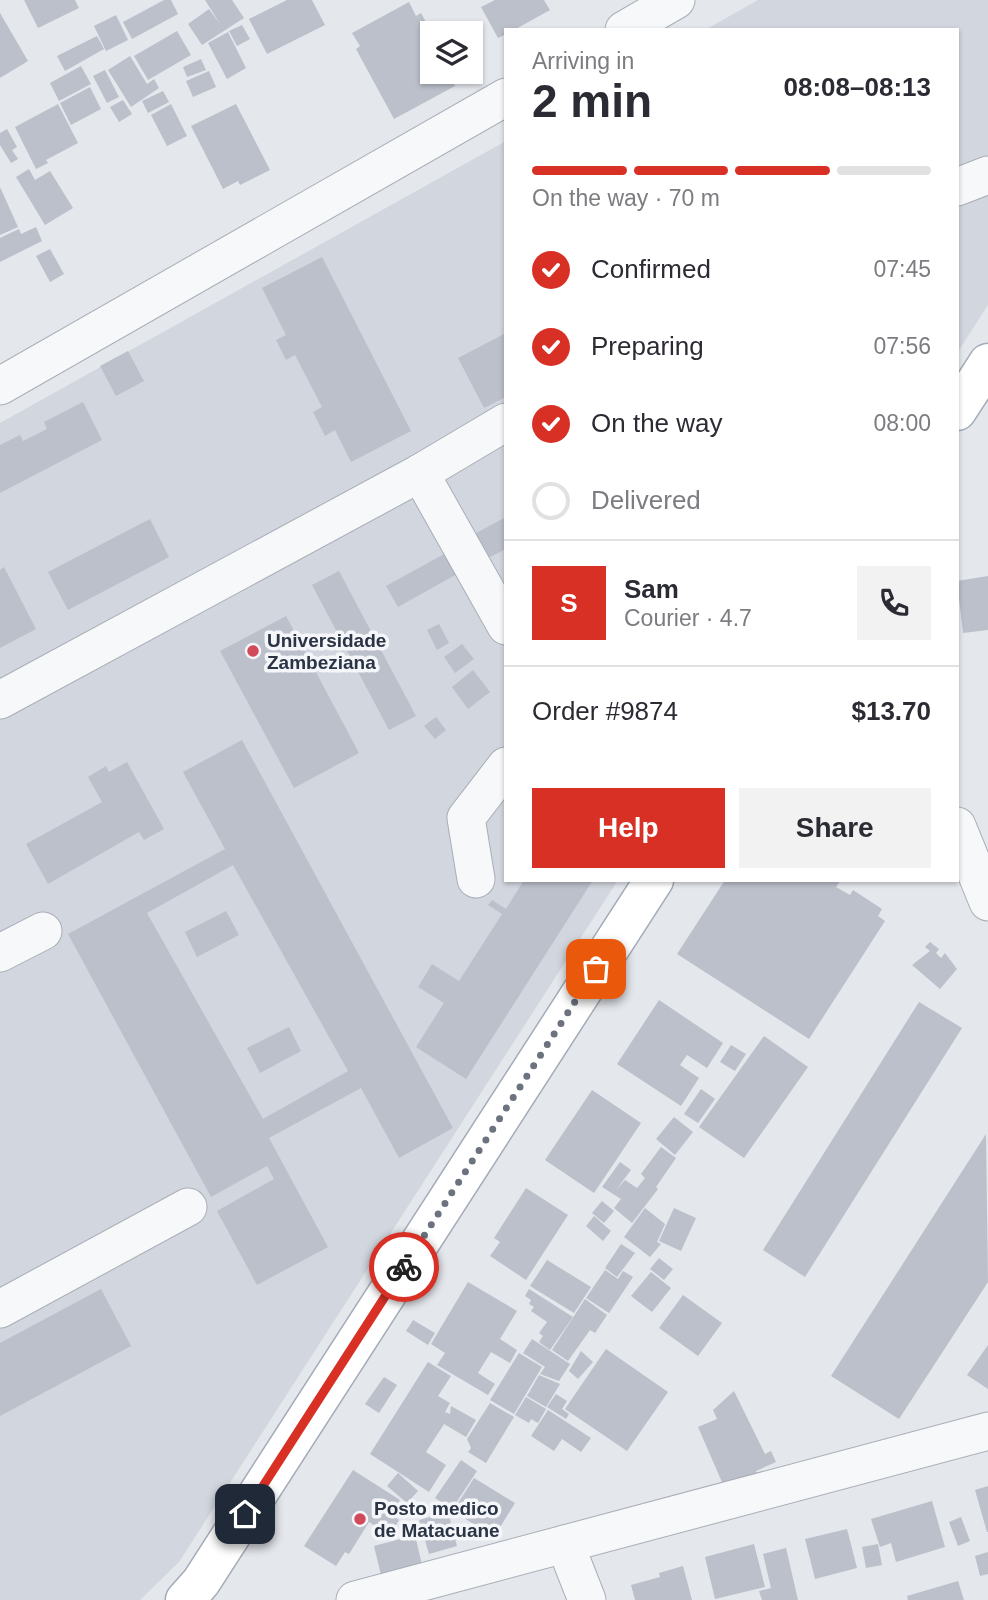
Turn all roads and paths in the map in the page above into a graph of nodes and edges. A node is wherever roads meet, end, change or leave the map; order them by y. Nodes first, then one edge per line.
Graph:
1 (676, 0) edge
2 (627, 28) edge
3 (504, 98) edge
4 (988, 175) edge
5 (959, 186) edge
6 (988, 363) edge
7 (0, 386) edge
8 (959, 408) edge
9 (504, 423) edge
10 (420, 473) junction
11 (504, 622) edge
12 (0, 701) edge
13 (504, 769) edge
14 (959, 832) edge
15 (476, 879) dead end
16 (653, 882) edge
17 (988, 902) edge
18 (43, 930) dead end
19 (0, 953) edge
20 (188, 1207) dead end
21 (3, 1301) edge
22 (988, 1431) edge
23 (565, 1544) junction
24 (185, 1600) edge
25 (355, 1600) edge
26 (587, 1600) edge

1 - 2 street
3 - 7 street
4 - 5 street
6 - 8 main road
9 - 10 street
10 - 11 street
10 - 12 street
13 - 15 street
14 - 17 street
16 - 24 main road
18 - 19 street
20 - 21 street
22 - 23 street
23 - 25 street
23 - 26 street

